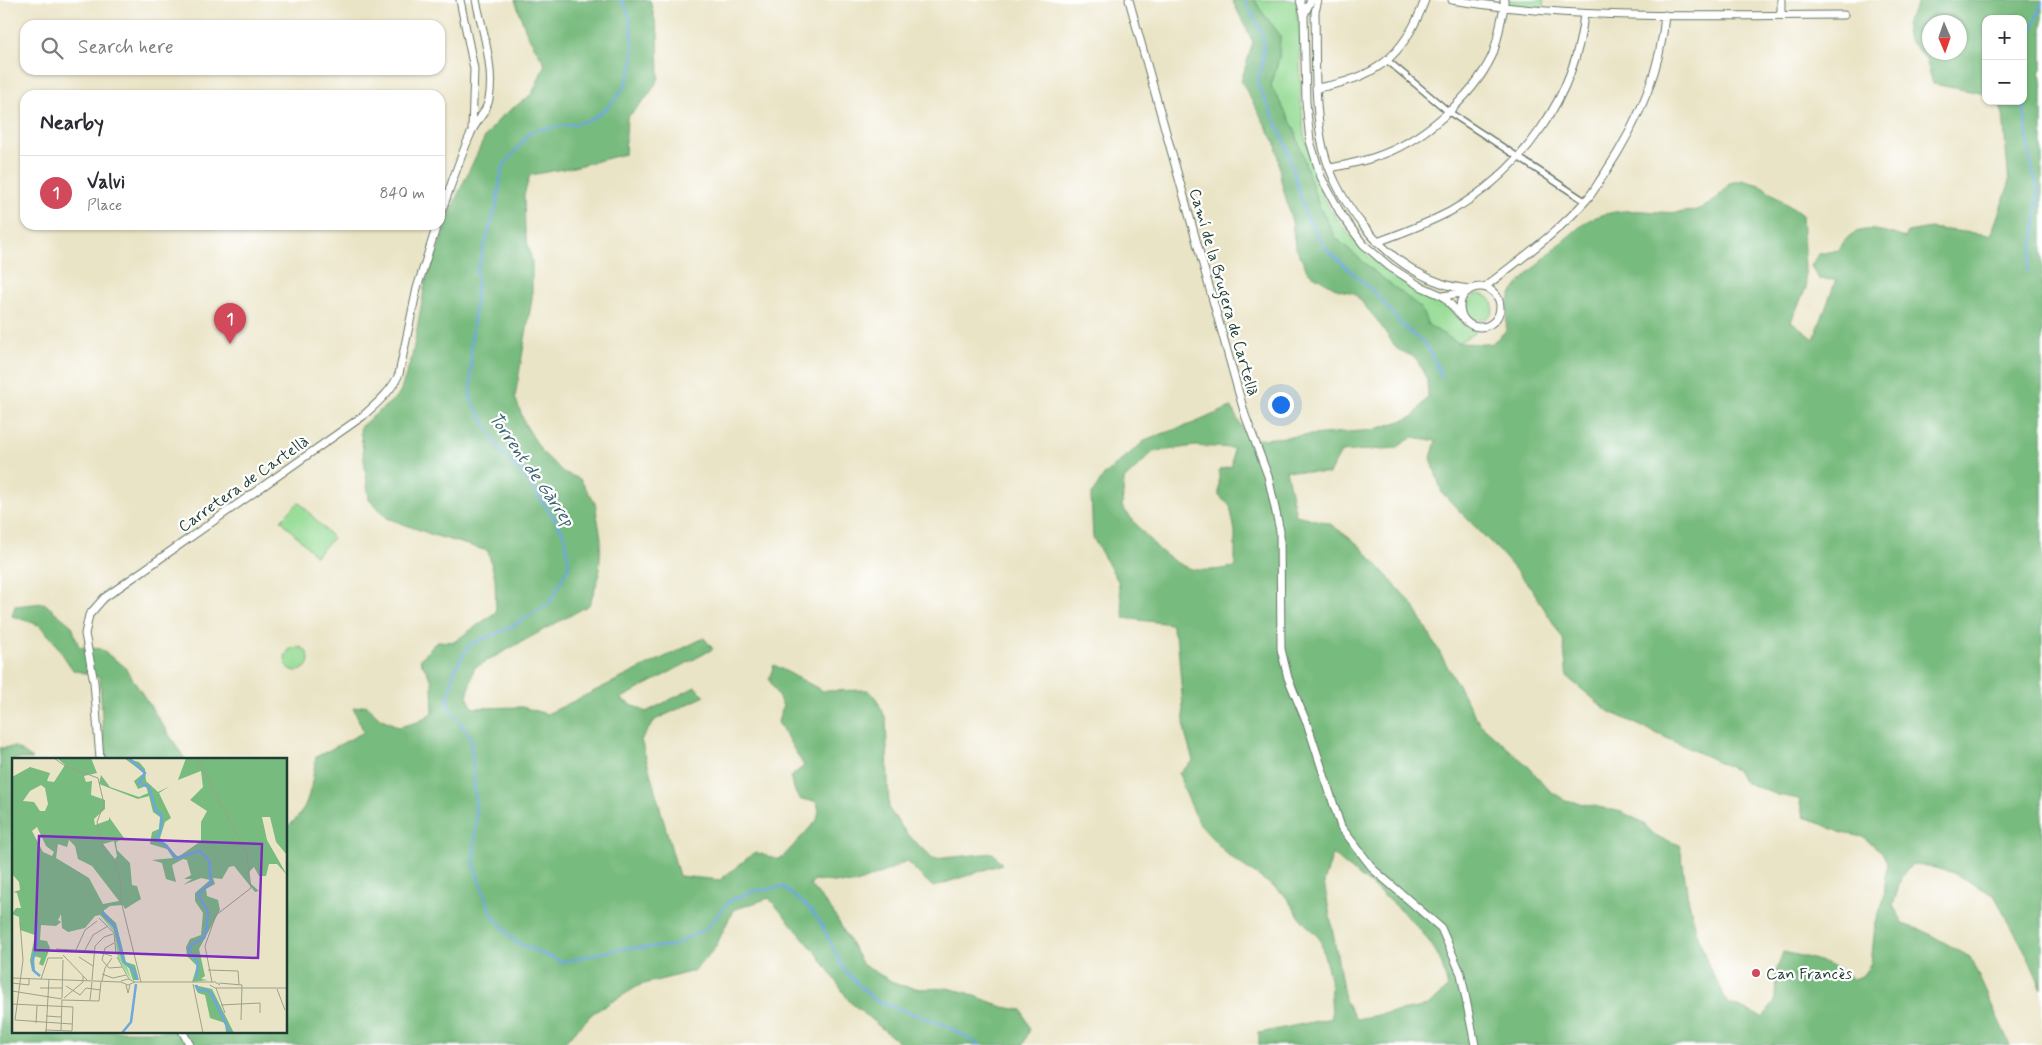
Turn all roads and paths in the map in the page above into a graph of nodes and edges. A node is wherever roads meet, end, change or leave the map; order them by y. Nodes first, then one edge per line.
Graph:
1 (460, 0) edge
2 (476, 0) edge
3 (1129, 0) edge
4 (1300, 0) edge
5 (1311, 0) edge
6 (1318, 0) edge
7 (1424, 0) edge
8 (1452, 0) edge
9 (1782, 0) edge
10 (1504, 4) edge
11 (1584, 14) junction
12 (1304, 15) junction
13 (1665, 15) junction
14 (1781, 15) junction
15 (1844, 15) dead end
16 (1388, 61) junction
17 (1316, 88) junction
18 (474, 97) junction
19 (490, 97) junction
20 (1449, 112) junction
21 (472, 130) junction
22 (1518, 157) junction
23 (1330, 168) junction
24 (445, 200) edge
25 (1585, 201) junction
26 (435, 230) edge
27 (1377, 242) junction
28 (1485, 287) junction
29 (1468, 290) junction
30 (1443, 296) junction
31 (1463, 318) junction
32 (100, 758) edge
33 (183, 1032) edge
34 (190, 1045) edge
35 (1475, 1045) edge

1 - 18 street
2 - 19 street
3 - 35 street, Camí de la Brugera de Cartellà
4 - 12 street
5 - 12 street
6 - 17 street
7 - 16 street
8 - 10 street
9 - 14 street
10 - 11 street
10 - 20 street
11 - 13 street
11 - 22 street
12 - 30 street
13 - 14 street
13 - 25 street
14 - 15 street
16 - 17 street
16 - 20 street
17 - 23 street
18 - 19 street
18 - 21 street
19 - 21 street
20 - 22 street
20 - 23 street
21 - 24 street
22 - 25 street
22 - 27 street
23 - 27 street
25 - 28 street
26 - 32 street, Carretera de Cartellà
27 - 29 street
28 - 29 street
28 - 31 street
29 - 30 street
29 - 31 street
30 - 31 street
33 - 34 street

